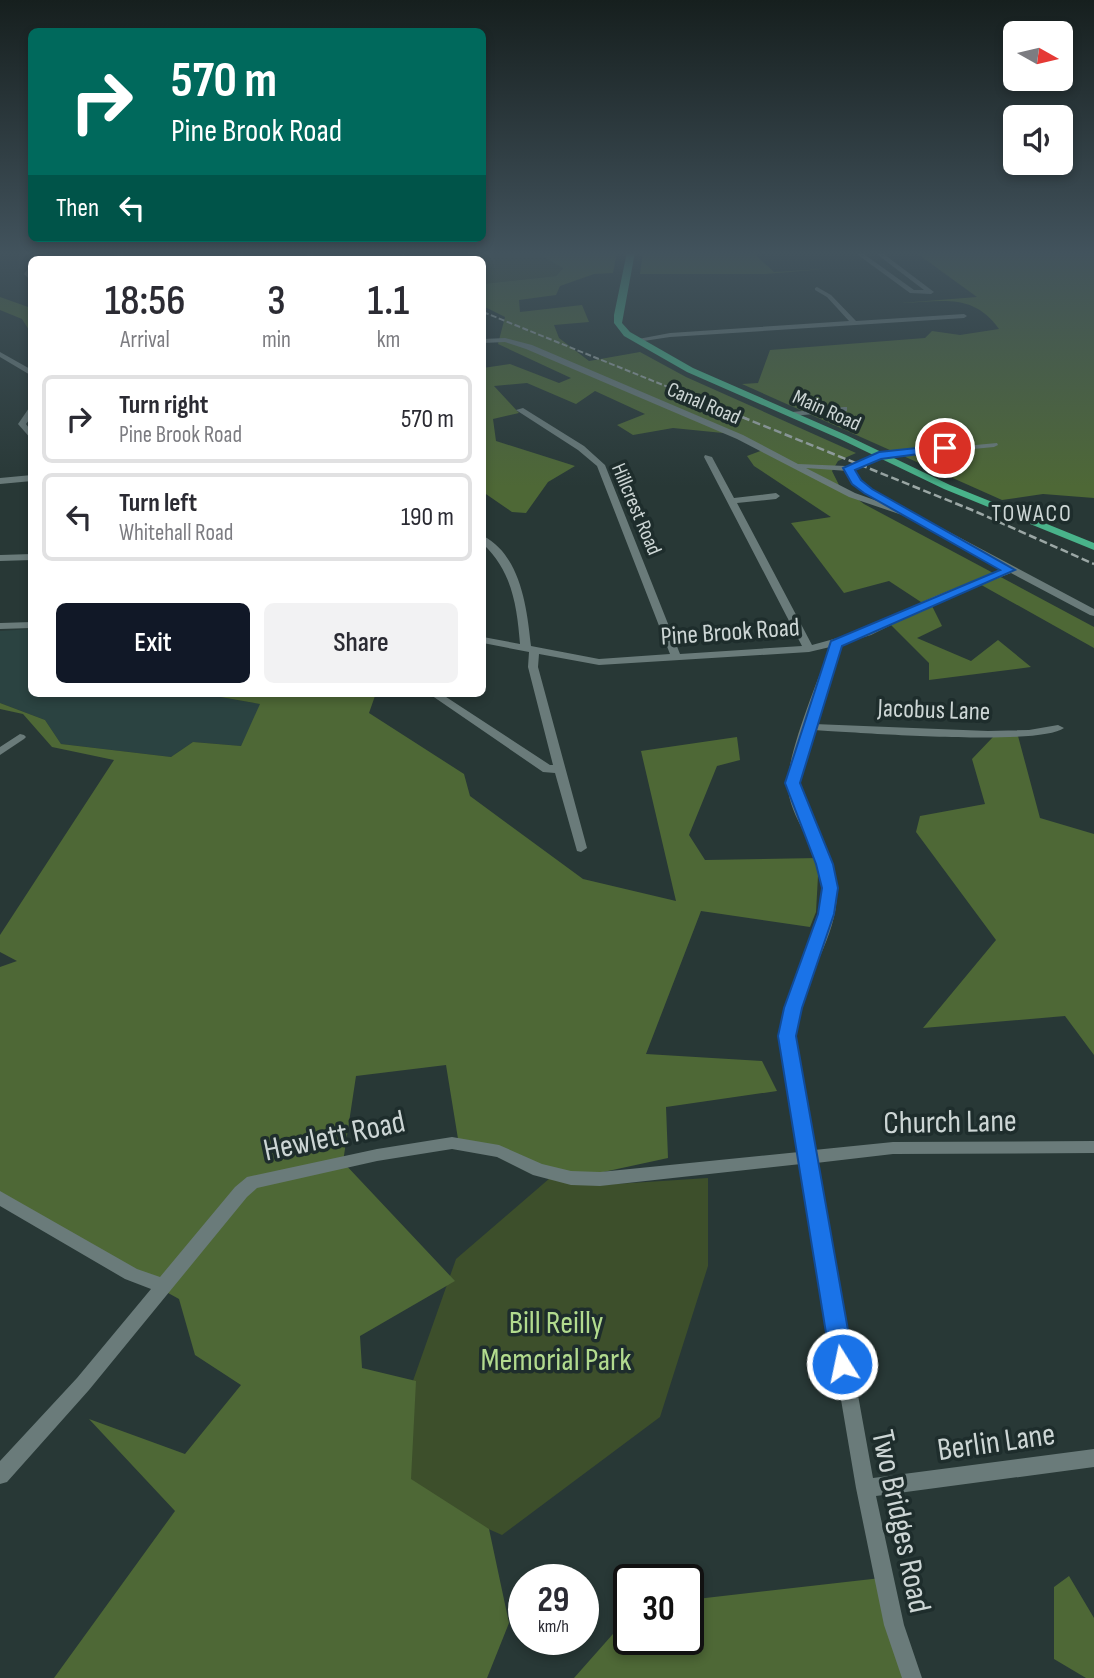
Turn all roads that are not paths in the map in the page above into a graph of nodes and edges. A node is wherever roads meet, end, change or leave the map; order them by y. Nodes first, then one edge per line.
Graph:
1 (626, 330) edge
2 (742, 330) edge
3 (637, 340) junction
4 (486, 341) edge
5 (0, 354) edge
6 (15, 363) junction
7 (0, 368) edge
8 (28, 371) edge
9 (520, 410) dead end
10 (844, 410) dead end
11 (792, 414) junction
12 (28, 416) edge
13 (28, 432) edge
14 (994, 445) dead end
15 (879, 456) junction
16 (708, 457) dead end
17 (791, 463) junction
18 (849, 468) junction
19 (28, 478) edge
20 (0, 481) edge
21 (776, 496) dead end
22 (733, 500) junction
23 (905, 513) junction
24 (486, 542) edge
25 (1094, 547) edge
26 (28, 557) edge
27 (0, 558) edge
28 (1009, 570) junction
29 (1094, 613) edge
30 (28, 625) edge
31 (0, 626) edge
32 (486, 641) edge
33 (836, 644) junction
34 (809, 649) junction
35 (530, 650) junction
36 (676, 657) junction
37 (439, 697) edge
38 (808, 727) junction
39 (1058, 729) dead end
40 (20, 737) dead end
41 (0, 752) edge
42 (561, 769) junction
43 (580, 848) dead end
44 (1094, 1147) edge
45 (807, 1156) junction
46 (0, 1198) edge
47 (163, 1286) junction
48 (1094, 1458) edge
49 (0, 1475) edge
50 (865, 1489) junction
51 (912, 1678) edge

1 - 3 main road, Main Road
2 - 3 street
3 - 11 main road, Main Road
4 - 17 street, Canal Road
5 - 6 street
6 - 7 street
6 - 8 street
9 - 36 street, Hillcrest Road
10 - 11 street
11 - 15 main road, Main Road
12 - 13 street
14 - 15 street
15 - 18 street
15 - 25 main road, Main Road
16 - 22 street
17 - 18 street, Canal Road
17 - 23 street, Canal Road
18 - 23 street
19 - 20 street
21 - 22 street
22 - 34 street
23 - 28 street
24 - 35 street
26 - 27 street
28 - 29 street
28 - 33 street, Pine Brook Road
30 - 31 street
32 - 35 street, Pine Brook Road
33 - 34 street, Pine Brook Road
33 - 38 street, Two Bridges Road
34 - 36 street, Pine Brook Road
35 - 36 street, Pine Brook Road
35 - 42 street
37 - 42 street
38 - 39 street, Jacobus Lane
38 - 45 street, Two Bridges Road
40 - 41 street
42 - 43 street
44 - 45 street, Church Lane
45 - 47 street, Hewlett Road
45 - 50 street, Two Bridges Road
46 - 47 street
47 - 49 street, Hewlett Road
48 - 50 street, Berlin Lane
50 - 51 street, Two Bridges Road

